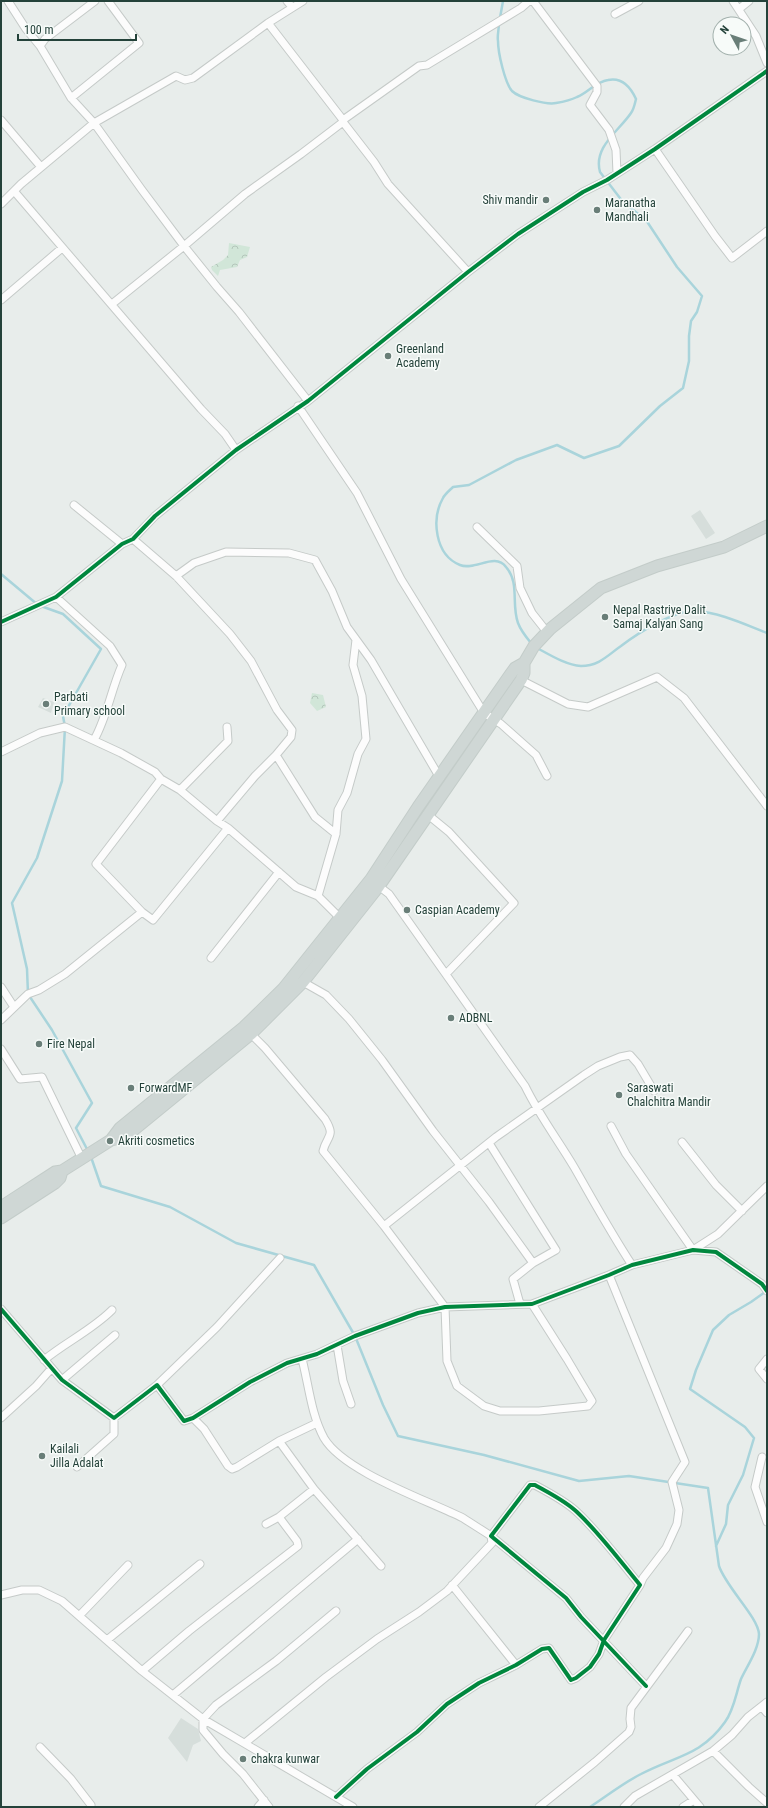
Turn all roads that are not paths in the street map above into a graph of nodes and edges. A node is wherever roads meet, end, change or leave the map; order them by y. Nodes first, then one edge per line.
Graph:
1 (8, 1) edge
2 (95, 1) edge
3 (108, 1) edge
4 (287, 1) edge
5 (303, 1) edge
6 (517, 1) edge
7 (529, 1) edge
8 (533, 1) edge
9 (639, 1) edge
10 (733, 1) edge
11 (749, 1) edge
12 (292, 8) junction
13 (520, 8) junction
14 (739, 9) junction
15 (615, 14) dead end
16 (268, 23) junction
17 (40, 46) junction
18 (764, 50) edge
19 (767, 63) edge
20 (767, 71) edge
21 (71, 98) junction
22 (1, 120) edge
23 (343, 121) junction
24 (94, 123) junction
25 (655, 149) junction
26 (41, 168) junction
27 (617, 173) junction
28 (14, 191) junction
29 (1, 204) edge
30 (767, 232) edge
31 (184, 246) junction
32 (62, 248) junction
33 (468, 272) junction
34 (1, 300) edge
35 (112, 304) junction
36 (308, 401) junction
37 (298, 406) junction
38 (236, 450) junction
39 (74, 505) dead end
40 (767, 526) edge
41 (477, 527) dead end
42 (132, 538) junction
43 (122, 544) junction
44 (176, 576) junction
45 (56, 597) junction
46 (1, 622) edge
47 (547, 632) junction
48 (356, 640) junction
49 (524, 663) junction
50 (521, 680) junction
51 (488, 717) junction
52 (227, 727) dead end
53 (94, 740) junction
54 (1, 752) edge
55 (276, 755) junction
56 (547, 776) dead end
57 (440, 778) junction
58 (162, 780) junction
59 (180, 790) junction
60 (767, 806) edge
61 (428, 814) junction
62 (217, 822) junction
63 (228, 828) junction
64 (336, 834) junction
65 (279, 872) junction
66 (375, 883) junction
67 (318, 896) junction
68 (142, 912) junction
69 (340, 918) junction
70 (211, 958) dead end
71 (446, 974) junction
72 (303, 982) junction
73 (1, 987) edge
74 (14, 1007) junction
75 (1, 1020) edge
76 (248, 1031) junction
77 (1, 1049) edge
78 (654, 1091) dead end
79 (536, 1110) junction
80 (610, 1126) dead end
81 (682, 1142) dead end
82 (490, 1143) junction
83 (83, 1158) junction
84 (460, 1166) junction
85 (62, 1171) junction
86 (767, 1186) edge
87 (1, 1207) edge
88 (742, 1211) junction
89 (1, 1218) edge
90 (384, 1226) junction
91 (693, 1250) junction
92 (280, 1258) dead end
93 (533, 1263) junction
94 (632, 1265) junction
95 (608, 1275) junction
96 (767, 1290) edge
97 (520, 1304) junction
98 (532, 1304) junction
99 (445, 1307) junction
100 (1, 1309) edge
101 (112, 1310) dead end
102 (115, 1335) dead end
103 (337, 1345) junction
104 (302, 1359) junction
105 (767, 1359) edge
106 (44, 1360) junction
107 (51, 1369) junction
108 (767, 1379) edge
109 (62, 1380) junction
110 (157, 1385) junction
111 (351, 1404) dead end
112 (1, 1418) edge
113 (114, 1418) junction
114 (193, 1418) junction
115 (317, 1423) junction
116 (279, 1441) junction
117 (762, 1457) dead end
118 (77, 1467) dead end
119 (314, 1489) junction
120 (279, 1517) junction
121 (767, 1522) edge
122 (266, 1524) dead end
123 (491, 1536) junction
124 (358, 1540) junction
125 (200, 1564) dead end
126 (128, 1565) dead end
127 (381, 1566) dead end
128 (452, 1585) junction
129 (640, 1585) junction
130 (1, 1595) edge
131 (336, 1611) dead end
132 (78, 1616) junction
133 (688, 1631) dead end
134 (106, 1640) junction
135 (604, 1640) junction
136 (516, 1665) junction
137 (142, 1671) junction
138 (646, 1686) junction
139 (173, 1696) junction
140 (764, 1705) edge
141 (767, 1713) edge
142 (203, 1719) junction
143 (245, 1743) junction
144 (40, 1747) dead end
145 (713, 1750) junction
146 (673, 1775) junction
147 (336, 1796) junction
148 (264, 1800) junction
149 (694, 1800) junction
150 (767, 1803) edge
151 (90, 1806) edge
152 (258, 1807) edge
153 (269, 1807) edge
154 (353, 1807) edge
155 (540, 1807) edge
156 (624, 1807) edge
157 (683, 1807) edge
158 (700, 1807) edge

1 - 17 street
2 - 17 street
3 - 21 street
4 - 12 street
5 - 12 street
6 - 13 street
7 - 13 street
8 - 27 street
9 - 15 street
10 - 14 street
11 - 14 street
12 - 16 street
13 - 23 street
14 - 18 street
16 - 23 street
16 - 24 street
17 - 21 street
18 - 19 street
20 - 25 street
21 - 24 street
22 - 26 street
23 - 31 street
23 - 33 street
24 - 26 street
24 - 31 street
25 - 27 street
25 - 30 street
26 - 28 street
27 - 33 street
28 - 29 street
28 - 32 street
31 - 35 street
31 - 36 street
32 - 34 street
32 - 35 street
33 - 36 street
35 - 38 street
36 - 37 street
37 - 38 street
37 - 51 street
38 - 42 street
39 - 43 street
40 - 47 main road
41 - 47 street
42 - 43 street
42 - 44 street
43 - 45 street
44 - 48 street
44 - 55 street
45 - 46 street
45 - 53 street
47 - 49 main road
48 - 57 street
48 - 64 street
49 - 50 main road
49 - 51 main road
50 - 51 main road
50 - 60 street
51 - 56 street
51 - 57 main road
51 - 61 main road
52 - 59 street
53 - 54 street
53 - 58 street
55 - 62 street
55 - 64 street
57 - 66 main road
58 - 59 street
58 - 68 street
59 - 62 street
61 - 66 main road
61 - 71 street
62 - 63 street
63 - 65 street
63 - 68 street
64 - 67 street
65 - 67 street
65 - 70 street
66 - 69 main road
66 - 71 street
66 - 72 main road
67 - 69 street
68 - 74 street
69 - 76 main road
71 - 79 street
72 - 76 main road
72 - 84 street
73 - 74 street
74 - 75 street
76 - 83 main road
76 - 90 street
77 - 83 street
78 - 79 street
79 - 82 street
79 - 94 street
80 - 91 street
81 - 88 street
82 - 84 street
82 - 93 street
83 - 85 main road
84 - 90 street
84 - 93 street
85 - 87 main road
85 - 89 main road
86 - 88 street
88 - 91 street
90 - 99 street
91 - 94 street
91 - 96 street
92 - 110 street
93 - 97 street
94 - 95 street
95 - 98 street
95 - 129 street
97 - 98 street
97 - 99 street
98 - 99 street
99 - 103 street
100 - 106 street
101 - 106 street
102 - 109 street
103 - 104 street
103 - 111 street
104 - 114 street
104 - 115 street
105 - 108 street
106 - 107 street
107 - 109 street
107 - 112 street
109 - 113 street
110 - 113 street
110 - 114 street
113 - 118 street
114 - 116 street
115 - 116 street
115 - 123 street
116 - 119 street
117 - 121 street
119 - 120 street
119 - 124 street
120 - 122 street
120 - 137 street
123 - 128 street
123 - 129 street
123 - 135 street
124 - 127 street
124 - 139 street
125 - 134 street
126 - 132 street
128 - 136 street
128 - 143 street
129 - 135 street
130 - 132 street
131 - 142 street
132 - 134 street
133 - 138 street
134 - 137 street
135 - 136 street
135 - 138 street
136 - 147 street
137 - 139 street
138 - 155 street
139 - 142 street
140 - 141 street
140 - 145 street
142 - 143 street
142 - 148 street
143 - 147 street
144 - 151 street
145 - 146 street
145 - 150 street
146 - 149 street
146 - 156 street
147 - 154 street
148 - 152 street
148 - 153 street
149 - 157 street
149 - 158 street

